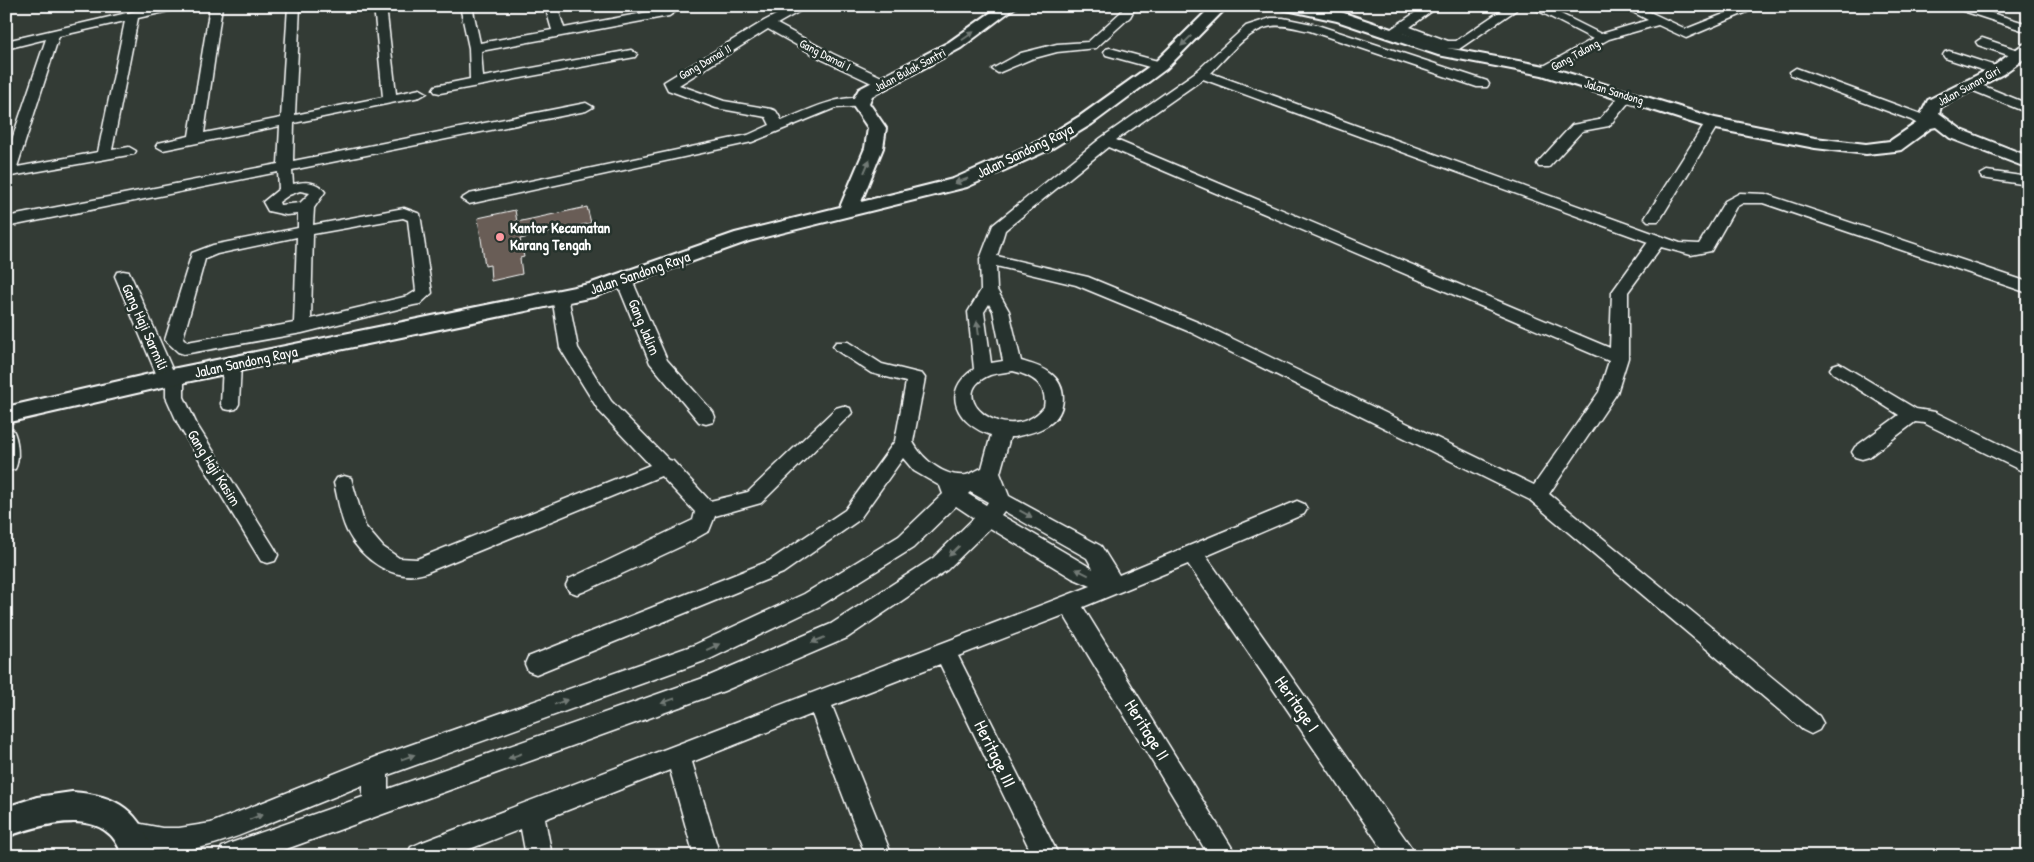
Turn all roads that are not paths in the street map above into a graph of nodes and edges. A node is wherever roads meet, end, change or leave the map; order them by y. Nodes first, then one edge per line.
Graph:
1 (174, 6) edge
2 (216, 6) edge
3 (294, 6) edge
4 (380, 6) edge
5 (466, 6) edge
6 (551, 6) edge
7 (804, 6) edge
8 (1010, 6) edge
9 (1130, 6) edge
10 (1221, 6) edge
11 (1287, 6) edge
12 (1433, 6) edge
13 (1535, 6) edge
14 (1627, 6) edge
15 (1725, 6) edge
16 (1755, 6) edge
17 (1954, 6) edge
18 (1510, 10) dead end
19 (668, 12) dead end
20 (1740, 13) junction
21 (132, 16) junction
22 (1659, 21) junction
23 (768, 24) junction
24 (2028, 28) edge
25 (1396, 31) junction
26 (559, 32) junction
27 (54, 34) junction
28 (1604, 38) junction
29 (1982, 42) dead end
30 (6, 45) edge
31 (476, 48) junction
32 (1110, 52) dead end
33 (2024, 53) edge
34 (631, 54) dead end
35 (1949, 55) dead end
36 (1160, 66) junction
37 (998, 69) dead end
38 (1545, 71) junction
39 (1997, 71) junction
40 (1796, 72) dead end
41 (1202, 74) junction
42 (477, 81) junction
43 (884, 83) junction
44 (1482, 84) dead end
45 (1969, 84) junction
46 (440, 89) dead end
47 (420, 93) dead end
48 (1627, 96) junction
49 (390, 99) junction
50 (860, 102) junction
51 (586, 108) dead end
52 (2028, 110) edge
53 (288, 119) junction
54 (1932, 122) junction
55 (1712, 123) junction
56 (779, 128) junction
57 (196, 138) junction
58 (1106, 141) junction
59 (163, 146) dead end
60 (129, 151) dead end
61 (104, 156) junction
62 (2028, 163) edge
63 (1544, 164) dead end
64 (284, 167) junction
65 (7, 173) edge
66 (1987, 175) dead end
67 (2028, 180) edge
68 (286, 190) junction
69 (469, 199) dead end
70 (306, 207) junction
71 (848, 210) junction
72 (1654, 218) dead end
73 (6, 222) edge
74 (305, 231) junction
75 (1658, 240) junction
76 (988, 259) junction
77 (123, 276) dead end
78 (624, 280) junction
79 (2028, 288) edge
80 (989, 290) junction
81 (560, 296) junction
82 (302, 327) junction
83 (842, 346) dead end
84 (1619, 358) junction
85 (232, 364) junction
86 (1012, 365) junction
87 (1839, 369) dead end
88 (983, 370) junction
89 (171, 377) junction
90 (230, 404) dead end
91 (844, 414) dead end
92 (1912, 414) junction
93 (6, 415) edge
94 (706, 417) dead end
95 (1002, 431) junction
96 (6, 435) edge
97 (904, 442) junction
98 (1862, 452) dead end
99 (8, 464) dead end
100 (666, 466) junction
101 (2028, 467) edge
102 (990, 473) junction
103 (344, 483) dead end
104 (956, 486) junction
105 (1537, 495) junction
106 (995, 508) junction
107 (1297, 509) dead end
108 (706, 510) junction
109 (1192, 553) junction
110 (268, 555) dead end
111 (577, 585) dead end
112 (1114, 586) junction
113 (1069, 604) junction
114 (945, 652) junction
115 (536, 664) dead end
116 (818, 701) junction
117 (1811, 723) dead end
118 (678, 756) junction
119 (376, 768) junction
120 (375, 805) junction
121 (531, 813) junction
122 (15, 815) edge
123 (134, 845) edge
124 (230, 856) edge
125 (420, 856) edge
126 (539, 856) edge
127 (707, 856) edge
128 (879, 856) edge
129 (1046, 856) edge
130 (1224, 856) edge
131 (1402, 856) edge

1 - 21 street
2 - 57 street
3 - 53 street
4 - 49 street
5 - 31 street
6 - 26 street
7 - 23 street
43 -> 8 street, Jalan Bulak Santri
9 - 37 street
10 -> 36 street, Jalan Sandong Raya
11 - 25 street, Jalan Sandong
12 - 25 street
13 - 28 street
14 - 22 street
15 - 20 street
16 - 20 street
17 - 24 street
18 - 25 street
19 - 26 street
20 - 22 street
21 - 27 street
21 - 61 street
22 - 28 street, Gang Talang
23 - 43 street, Gang Damai I
23 - 56 street, Gang Damai II
25 - 38 street, Jalan Sandong
26 - 31 street
27 - 30 street
27 - 65 street
28 - 38 street, Gang Talang
29 - 33 street
31 - 42 street
32 - 36 street
33 - 39 street, Jalan Sunan Giri
34 - 42 street
35 - 39 street
36 -> 71 street, Jalan Sandong Raya
38 - 48 street, Jalan Sandong
39 - 45 street, Jalan Sunan Giri
40 - 54 street
41 - 44 street
41 - 58 street
41 - 75 street
42 - 46 street
43 - 50 street, Jalan Bulak Santri
45 - 52 street
45 - 54 street, Jalan Sunan Giri
47 - 49 street
48 - 55 street, Jalan Sandong
48 - 63 street
49 - 53 street
50 - 56 street
71 -> 50 street, Jalan Bulak Santri
51 - 64 street
53 - 57 street
53 - 64 street
54 - 55 street, Jalan Sandong
54 - 62 street, Jalan Sunan Giri
55 - 72 street
56 - 69 street
57 - 59 street
58 - 76 street
58 - 84 street
60 - 61 street
61 - 65 street
64 - 68 street
64 - 73 street
66 - 67 street
68 - 70 street
68 - 70 street
70 - 74 street
71 - 78 street, Jalan Sandong Raya
74 - 82 street
74 - 82 street
74 - 82 street
75 - 79 street
75 - 84 street
76 - 80 street
76 - 105 street
77 - 89 street, Gang Haji Sarmili
78 - 81 street, Jalan Sandong Raya
78 - 94 street, Gang Jalim
80 - 86 street
88 -> 80 street
81 - 85 street, Jalan Sandong Raya
81 - 100 street
83 - 97 street
84 - 105 street
85 - 89 street, Jalan Sandong Raya
85 - 90 street
86 - 88 street
86 - 95 street
87 - 92 street
88 - 95 street
89 - 93 street, Jalan Sandong Raya
89 - 110 street, Gang Haji Kasim
91 - 108 street
92 - 98 street
92 - 101 street
95 - 102 street
96 - 99 street
97 - 104 street
97 - 115 street
100 - 103 street
100 - 108 street
102 - 104 street
102 - 106 street
104 - 106 street
119 -> 104 street
105 - 117 street
106 - 112 street
106 -> 120 street
107 - 109 street
108 - 111 street
109 - 112 street
109 - 131 street, Heritage I
112 - 113 street
113 - 114 street
113 - 130 street, Heritage II
114 - 116 street
114 - 129 street, Heritage III
116 - 118 street
116 - 128 street
118 - 121 street
118 - 127 street
119 - 120 street
123 -> 119 street
120 - 124 street
121 - 125 street
121 - 126 street
122 - 123 street

